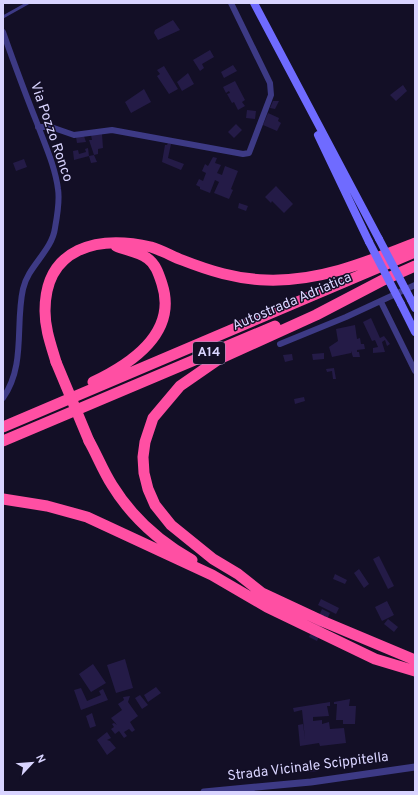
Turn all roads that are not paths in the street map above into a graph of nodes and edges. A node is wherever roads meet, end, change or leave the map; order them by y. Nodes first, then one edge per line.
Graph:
1 (28, 3) edge
2 (231, 3) edge
3 (254, 3) edge
4 (3, 17) edge
5 (264, 24) junction
6 (3, 32) edge
7 (38, 127) junction
8 (106, 242) junction
9 (415, 243) edge
10 (415, 252) edge
11 (415, 266) edge
12 (385, 280) junction
13 (415, 285) edge
14 (381, 302) junction
15 (415, 308) edge
16 (415, 332) edge
17 (280, 344) dead end
18 (415, 371) edge
19 (3, 398) edge
20 (3, 426) edge
21 (3, 441) edge
22 (3, 498) edge
23 (214, 572) junction
24 (262, 593) junction
25 (267, 607) junction
26 (415, 660) edge
27 (415, 671) edge
28 (415, 767) edge
29 (204, 792) edge

1 - 4 lane
2 - 7 street
3 - 5 main road
5 - 15 main road, bridge
5 - 16 main road, bridge
6 - 7 street, Via Pozzo Ronco
7 - 19 street, Via Pozzo Ronco
8 - 9 highway
8 - 20 highway
8 - 23 highway, bridge
10 - 20 highway, Autostrada Adriatica / A14
11 - 12 highway, Autostrada Adriatica / A14
12 - 21 highway, Autostrada Adriatica / A14
12 - 24 highway
13 - 14 street
14 - 17 street
14 - 18 street
22 - 25 highway
23 - 24 highway
23 - 25 highway
24 - 26 highway
25 - 27 highway
28 - 29 street, Strada Vicinale Scippitella

